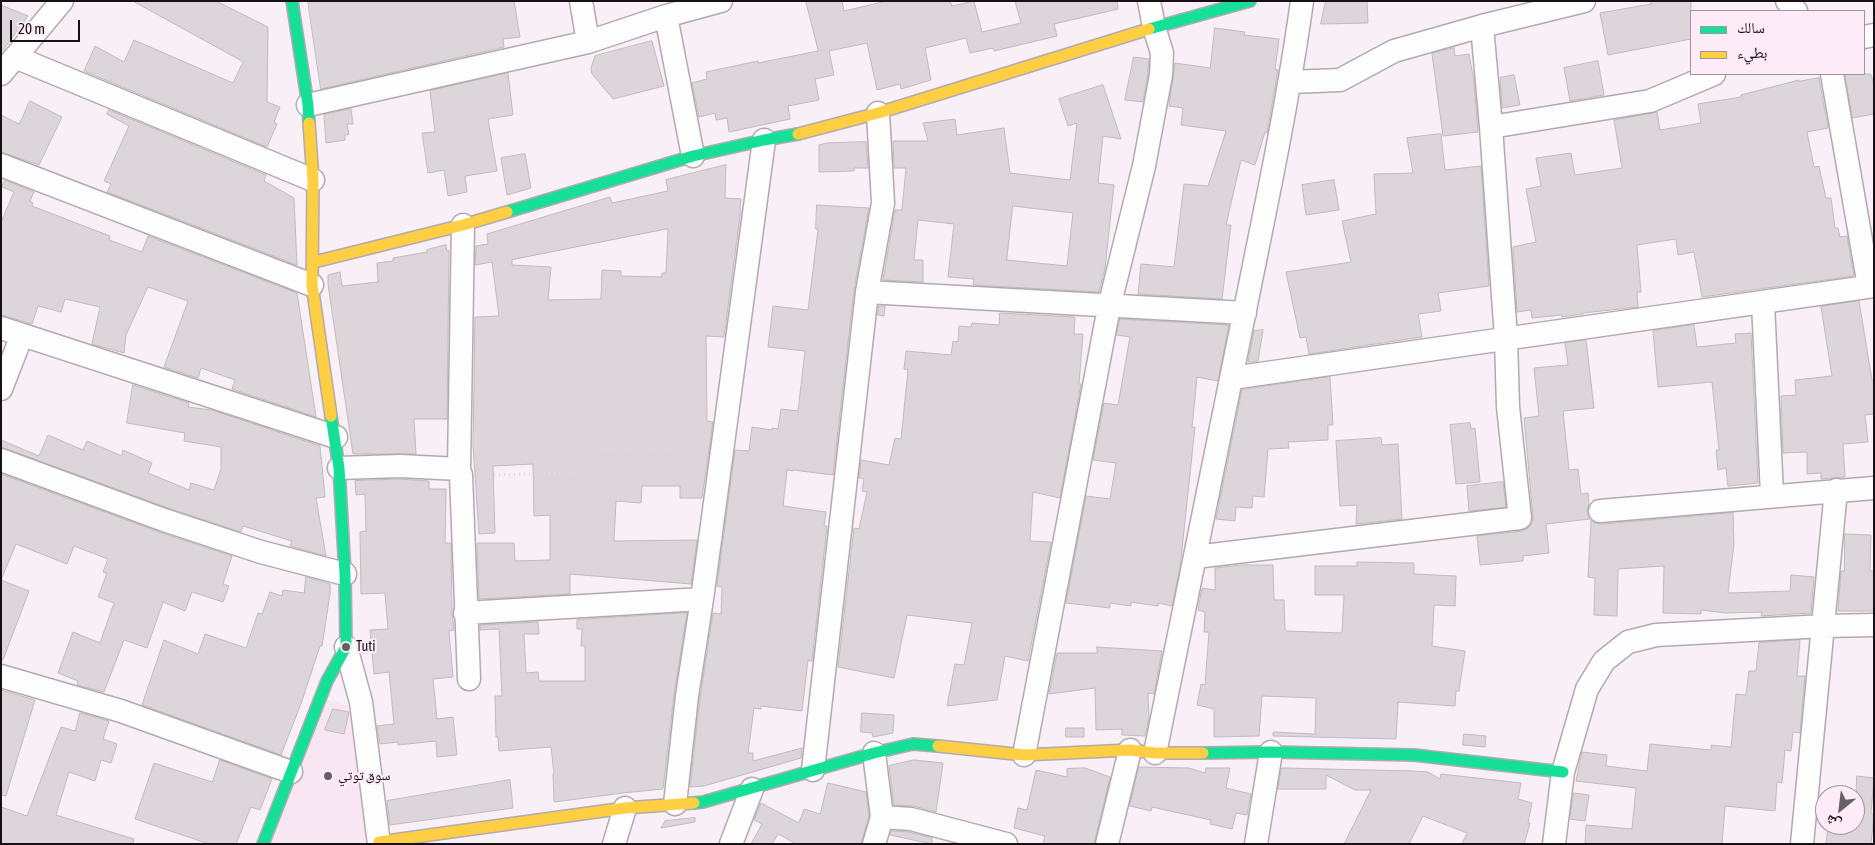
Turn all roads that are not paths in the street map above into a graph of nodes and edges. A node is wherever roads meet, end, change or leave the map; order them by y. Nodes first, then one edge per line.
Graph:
1 (292, 1) edge
2 (581, 1) edge
3 (721, 1) edge
4 (1149, 1) edge
5 (1250, 1) edge
6 (1302, 1) edge
7 (1584, 1) edge
8 (57, 3) edge
9 (666, 16) junction
10 (1482, 26) junction
11 (1154, 27) junction
12 (588, 42) junction
13 (8, 66) edge
14 (1712, 75) edge
15 (1832, 75) edge
16 (1290, 82) junction
17 (308, 105) junction
18 (878, 113) junction
19 (1492, 128) junction
20 (764, 140) junction
21 (693, 156) junction
22 (1, 165) edge
23 (313, 180) junction
24 (463, 225) junction
25 (314, 262) junction
26 (312, 285) junction
27 (1872, 286) edge
28 (867, 292) junction
29 (1763, 303) junction
30 (1109, 307) junction
31 (1245, 313) junction
32 (1, 328) edge
33 (22, 335) junction
34 (1506, 338) junction
35 (1232, 378) junction
36 (1, 389) edge
37 (336, 437) junction
38 (1, 460) edge
39 (339, 468) junction
40 (460, 472) junction
41 (1874, 488) edge
42 (1836, 490) junction
43 (1772, 495) junction
44 (1600, 511) dead end
45 (1195, 557) junction
46 (345, 574) junction
47 (702, 599) junction
48 (465, 613) junction
49 (1874, 625) edge
50 (1824, 626) junction
51 (346, 647) junction
52 (1, 676) edge
53 (469, 679) dead end
54 (1130, 750) junction
55 (874, 752) junction
56 (1271, 752) junction
57 (1155, 753) junction
58 (1024, 755) junction
59 (813, 770) junction
60 (291, 772) junction
61 (1563, 772) junction
62 (752, 789) junction
63 (675, 804) junction
64 (626, 808) junction
65 (882, 818) junction
66 (379, 843) edge
67 (263, 844) edge
68 (614, 844) edge
69 (731, 844) edge
70 (874, 844) edge
71 (1006, 844) edge
72 (1107, 844) edge
73 (1256, 844) edge
74 (1554, 844) edge
75 (1802, 844) edge

1 - 17 street
2 - 12 street
3 - 9 street
4 - 11 street
5 - 11 street
6 - 16 street
7 - 10 street
8 - 13 street
9 - 12 street
9 - 21 street
10 - 16 street
10 - 19 street
11 - 18 street
11 - 30 street
12 - 17 street
13 - 23 street
14 - 19 street
15 - 27 street
16 - 31 street
17 - 23 street
18 - 20 street
18 - 28 street
19 - 34 street
20 - 21 street
20 - 47 street
21 - 24 street
22 - 26 street
23 - 25 street
24 - 25 street
24 - 40 street
25 - 26 street
26 - 37 street
27 - 29 street
28 - 30 street
28 - 59 street
29 - 34 street
29 - 43 street
30 - 31 street
30 - 58 street
31 - 35 street
32 - 33 street
33 - 36 street
33 - 37 street
34 - 35 street
34 - 45 street
35 - 45 street
37 - 39 street
38 - 46 street
39 - 40 street
39 - 46 street
40 - 48 street
41 - 42 street
42 - 43 street
42 - 50 street
43 - 44 street
45 - 57 street
46 - 51 street
47 - 48 street
47 - 63 street
48 - 53 street
49 - 50 street
50 - 61 street
50 - 75 street
51 - 60 street
51 - 66 street
52 - 60 street
54 - 57 street
54 - 58 street
54 - 72 street
55 - 58 street
55 - 59 street
55 - 65 street
56 - 57 street
56 - 61 street
56 - 73 street
59 - 62 street
60 - 67 street
61 - 74 street
62 - 63 street
62 - 69 street
63 - 64 street
64 - 66 street
64 - 68 street
65 - 70 street
65 - 71 street

